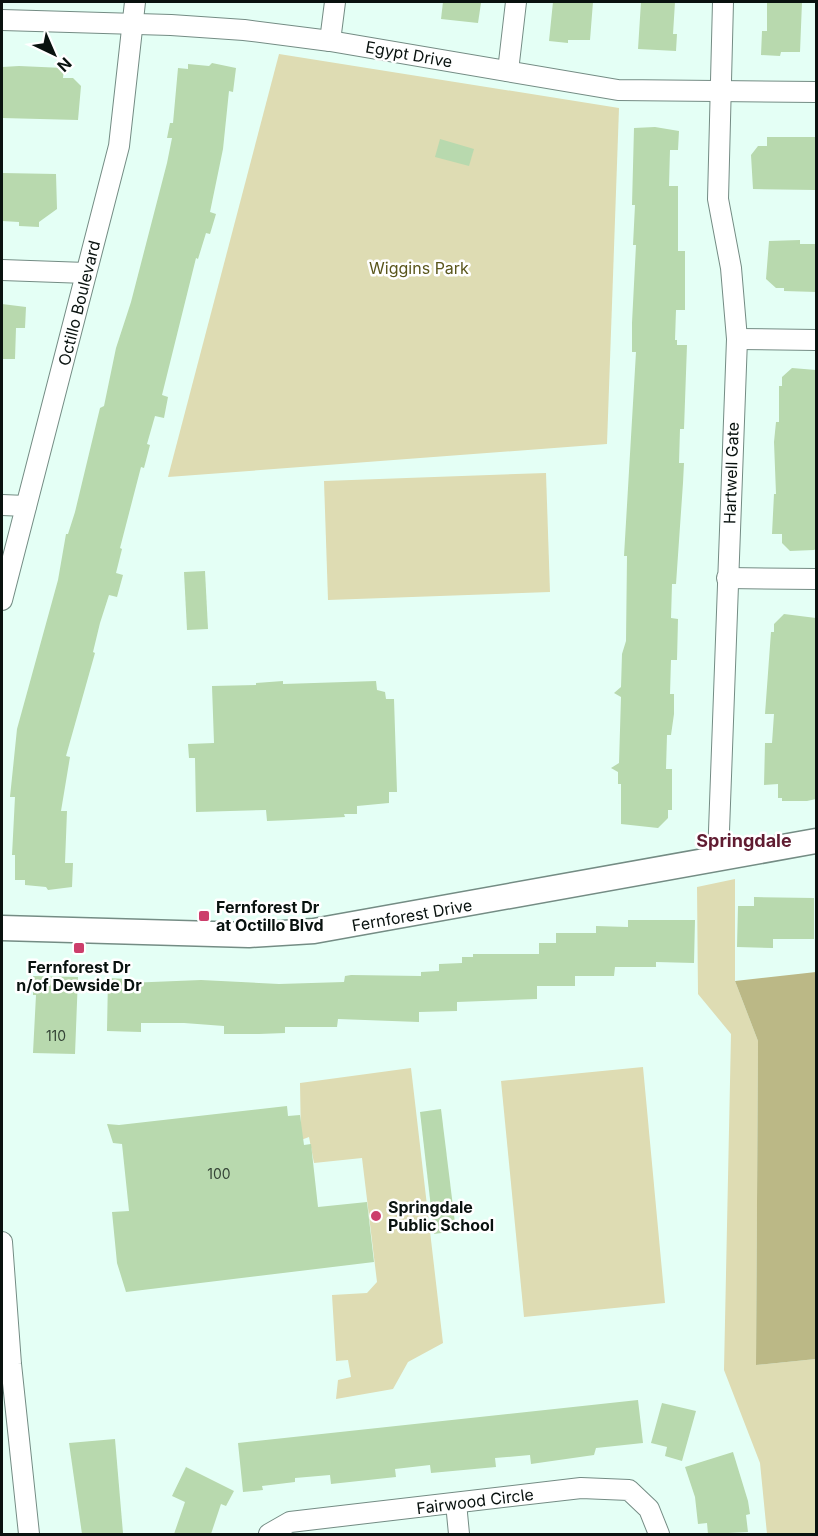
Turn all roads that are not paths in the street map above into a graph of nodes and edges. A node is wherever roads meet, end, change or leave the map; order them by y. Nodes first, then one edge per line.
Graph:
1 (135, 2) edge
2 (335, 2) edge
3 (516, 2) edge
4 (723, 2) edge
5 (2, 20) edge
6 (133, 24) junction
7 (330, 41) junction
8 (508, 71) junction
9 (720, 90) junction
10 (816, 92) edge
11 (2, 270) edge
12 (86, 273) junction
13 (737, 339) junction
14 (816, 340) edge
15 (2, 505) edge
16 (26, 506) junction
17 (727, 578) junction
18 (816, 579) edge
19 (2, 600) edge
20 (816, 841) edge
21 (718, 858) junction
22 (2, 928) edge
23 (2, 1242) edge
24 (7, 1385) edge
25 (456, 1503) junction
26 (29, 1534) edge
27 (269, 1534) edge
28 (459, 1534) edge
29 (658, 1534) edge

1 - 6 street, Octillo Boulevard
2 - 7 street
3 - 8 street
4 - 9 street, Hartwell Gate
5 - 6 street, Egypt Drive
6 - 7 street, Egypt Drive
6 - 12 street, Octillo Boulevard
7 - 8 street, Egypt Drive
8 - 9 street, Egypt Drive
9 - 10 street, Egypt Drive
9 - 13 street, Hartwell Gate
11 - 12 street
12 - 16 street, Octillo Boulevard
13 - 14 street
13 - 17 street, Hartwell Gate
15 - 16 street
16 - 19 street, Octillo Boulevard
17 - 18 street
17 - 21 street, Hartwell Gate
20 - 21 street, Fernforest Drive
21 - 22 street, Fernforest Drive
23 - 24 street
24 - 26 street
25 - 27 street, Fairwood Circle
25 - 28 street
25 - 29 street, Fairwood Circle

